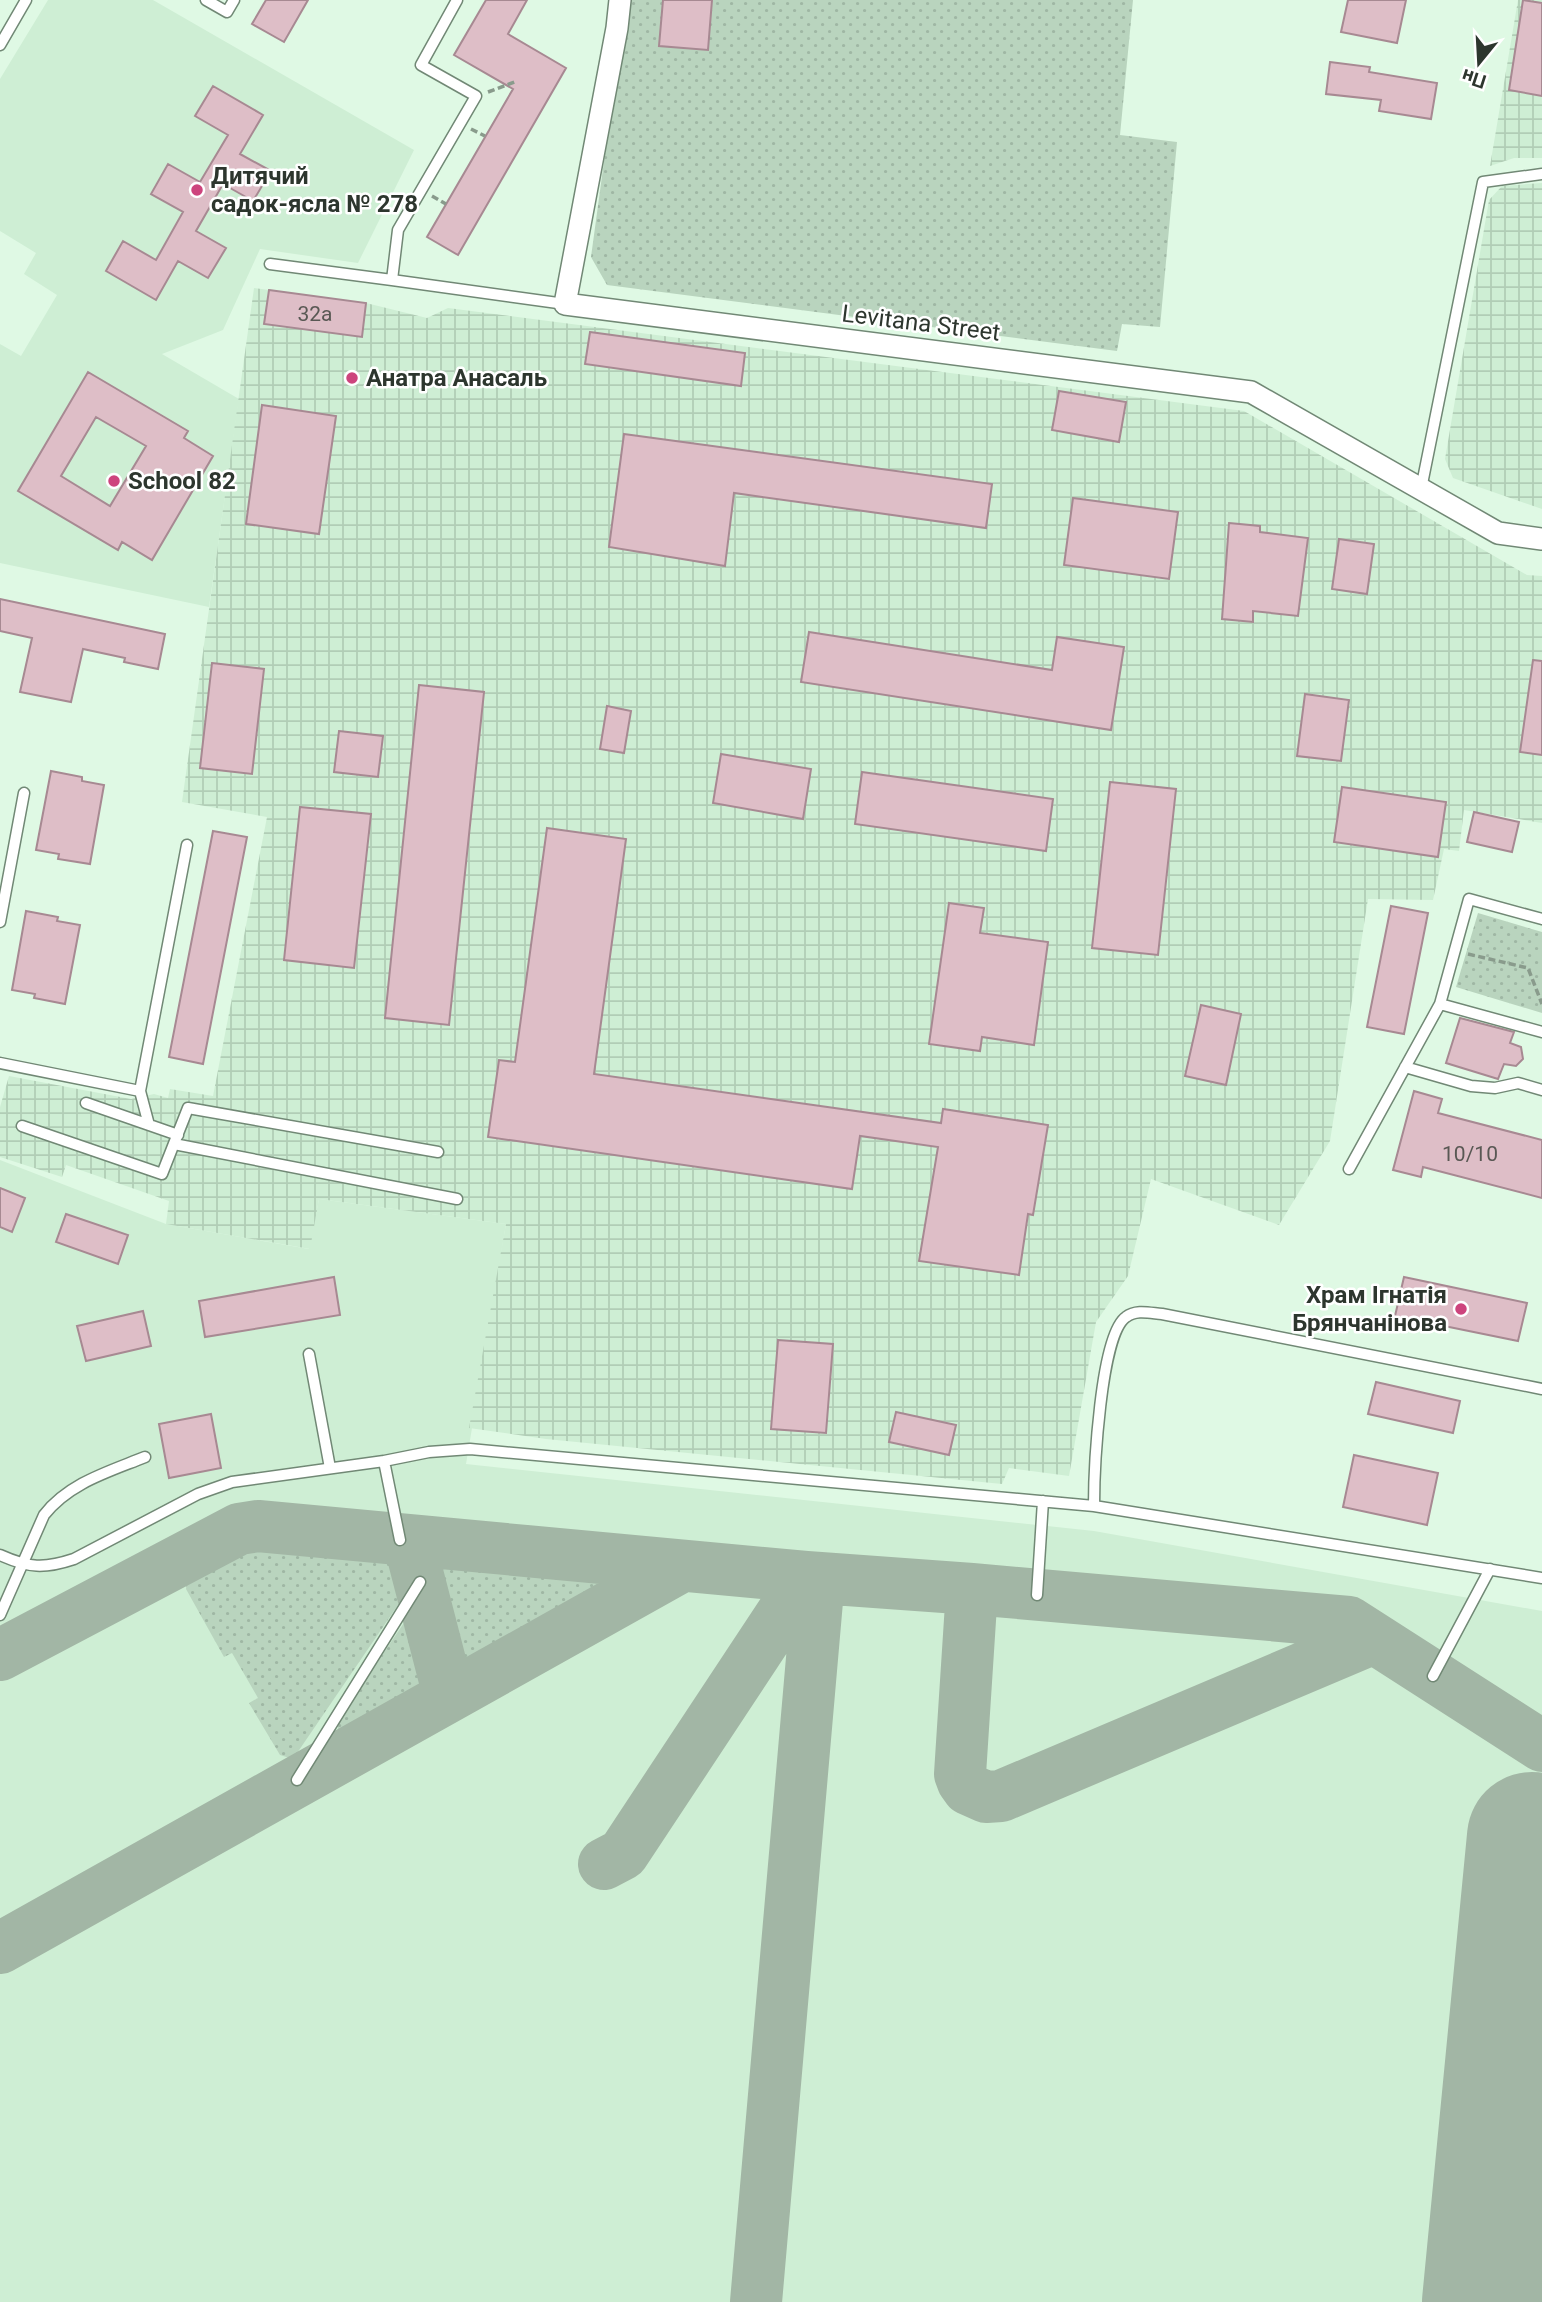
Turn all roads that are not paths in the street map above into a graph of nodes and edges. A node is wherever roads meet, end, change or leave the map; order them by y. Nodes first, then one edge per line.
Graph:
1 (26, 0) edge
2 (205, 0) edge
3 (234, 0) edge
4 (457, 0) edge
5 (620, 0) edge
6 (0, 45) edge
7 (1542, 174) edge
8 (270, 264) dead end
9 (392, 280) junction
10 (565, 304) junction
11 (1421, 489) junction
12 (1542, 539) edge
13 (24, 793) dead end
14 (187, 845) dead end
15 (1542, 919) edge
16 (0, 922) edge
17 (1440, 1004) junction
18 (1542, 1032) edge
19 (0, 1063) edge
20 (1405, 1067) junction
21 (1542, 1090) edge
22 (140, 1091) junction
23 (86, 1103) dead end
24 (149, 1125) junction
25 (22, 1126) dead end
26 (176, 1139) junction
27 (438, 1152) dead end
28 (1349, 1169) dead end
29 (457, 1199) dead end
30 (309, 1354) dead end
31 (1542, 1389) edge
32 (145, 1457) dead end
33 (384, 1461) junction
34 (330, 1468) junction
35 (1043, 1501) junction
36 (1094, 1506) junction
37 (400, 1540) dead end
38 (0, 1555) edge
39 (21, 1564) junction
40 (1490, 1569) junction
41 (1542, 1578) edge
42 (420, 1582) dead end
43 (1037, 1595) dead end
44 (0, 1615) edge
45 (1433, 1676) dead end
46 (297, 1780) dead end

1 - 6 lane
2 - 3 lane
4 - 9 lane
5 - 10 street
7 - 11 lane
8 - 9 lane
9 - 10 lane
10 - 11 street, Levitana Street
11 - 12 street, Levitana Street
13 - 16 lane
14 - 22 lane
15 - 17 lane
17 - 18 lane
17 - 20 lane
19 - 22 lane
20 - 21 lane
20 - 28 lane
22 - 24 lane
23 - 24 lane
24 - 26 lane
25 - 26 lane
26 - 27 lane
26 - 29 lane
30 - 34 lane
31 - 36 lane
32 - 39 lane
33 - 34 lane
33 - 35 lane
33 - 37 lane
34 - 39 lane
35 - 36 lane
35 - 43 lane
36 - 40 lane
38 - 39 lane
39 - 44 lane
40 - 41 lane
40 - 45 lane
42 - 46 lane

